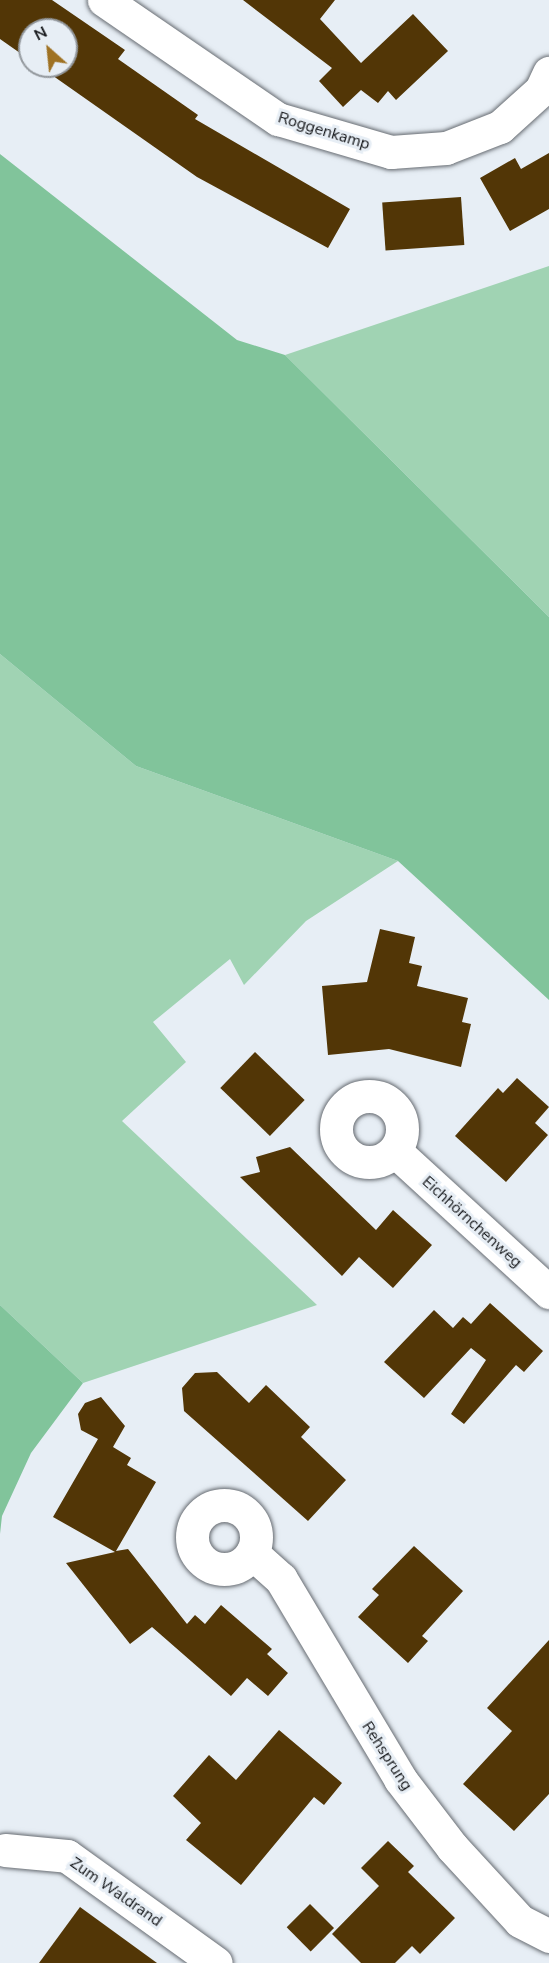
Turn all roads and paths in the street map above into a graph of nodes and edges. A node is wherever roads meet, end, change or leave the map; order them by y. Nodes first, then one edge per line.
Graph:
1 (104, 0) edge
2 (549, 73) edge
3 (395, 1151) dead end
4 (549, 1292) edge
5 (252, 1553) dead end
6 (5, 1850) dead end
7 (549, 1936) edge
8 (216, 1963) edge

1 - 2 street, Roggenkamp
3 - 4 street, Eichhörnchenweg
5 - 7 street, Rehsprung
6 - 8 street, Zum Waldrand

